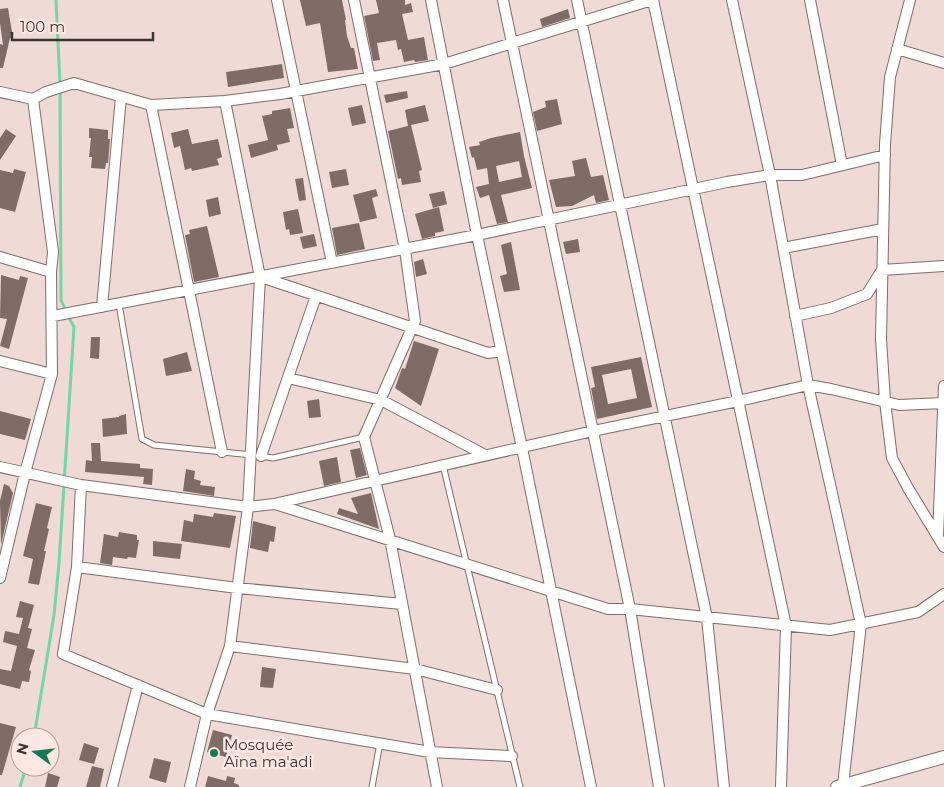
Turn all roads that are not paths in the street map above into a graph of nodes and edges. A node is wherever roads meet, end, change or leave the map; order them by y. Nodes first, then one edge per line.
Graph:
1 (277, 0) edge
2 (354, 0) edge
3 (431, 0) edge
4 (503, 0) edge
5 (577, 0) edge
6 (652, 0) edge
7 (732, 0) edge
8 (810, 0) edge
9 (910, 0) edge
10 (581, 22) junction
11 (512, 44) junction
12 (898, 49) junction
13 (944, 63) edge
14 (444, 64) junction
15 (371, 77) junction
16 (296, 91) junction
17 (0, 92) edge
18 (121, 97) junction
19 (34, 99) junction
20 (225, 101) junction
21 (151, 105) junction
22 (885, 155) junction
23 (842, 165) junction
24 (770, 176) junction
25 (693, 189) junction
26 (620, 204) junction
27 (549, 219) junction
28 (883, 229) junction
29 (477, 236) junction
30 (783, 248) junction
31 (405, 250) junction
32 (0, 257) edge
33 (332, 264) junction
34 (944, 266) edge
35 (882, 270) junction
36 (51, 272) junction
37 (260, 277) junction
38 (189, 290) junction
39 (316, 296) junction
40 (119, 304) junction
41 (102, 307) junction
42 (53, 316) junction
43 (795, 316) junction
44 (412, 328) junction
45 (501, 351) junction
46 (0, 362) edge
47 (52, 374) junction
48 (288, 378) junction
49 (808, 385) junction
50 (944, 386) edge
51 (381, 400) junction
52 (738, 401) junction
53 (884, 401) junction
54 (944, 403) edge
55 (665, 416) junction
56 (593, 431) junction
57 (364, 438) junction
58 (522, 448) junction
59 (222, 452) junction
60 (250, 455) junction
61 (485, 455) junction
62 (261, 456) junction
63 (443, 465) junction
64 (0, 468) edge
65 (26, 473) junction
66 (376, 481) junction
67 (81, 485) junction
68 (274, 504) junction
69 (248, 507) junction
70 (938, 536) junction
71 (390, 539) junction
72 (944, 547) edge
73 (467, 564) junction
74 (77, 567) junction
75 (0, 578) edge
76 (237, 588) junction
77 (551, 591) junction
78 (944, 594) edge
79 (402, 604) junction
80 (630, 609) junction
81 (708, 618) junction
82 (861, 624) junction
83 (786, 626) junction
84 (230, 646) junction
85 (415, 669) junction
86 (138, 685) junction
87 (497, 690) junction
88 (207, 714) junction
89 (380, 743) junction
90 (430, 752) junction
91 (512, 756) junction
92 (944, 757) edge
93 (840, 786) edge
94 (112, 787) edge
95 (190, 787) edge
96 (372, 787) edge
97 (437, 787) edge
98 (520, 787) edge
99 (591, 787) edge
100 (659, 787) edge
101 (724, 787) edge
102 (781, 787) edge

1 - 16 street
2 - 15 street
3 - 14 street
4 - 11 street
5 - 10 street
6 - 10 street
6 - 25 street
7 - 24 street
8 - 23 street
9 - 12 street
10 - 11 street
10 - 26 street
11 - 14 street
11 - 27 street
12 - 13 street
12 - 22 street
14 - 15 street
14 - 29 street
15 - 16 street
15 - 31 street
16 - 20 street
16 - 33 street
17 - 19 street
18 - 19 street
18 - 21 street
18 - 41 street
19 - 36 street
20 - 21 street
20 - 37 street
21 - 38 street
22 - 23 street
22 - 28 street
23 - 24 street
24 - 25 street
24 - 30 street
25 - 26 street
25 - 52 street
26 - 27 street
26 - 55 street
27 - 29 street
27 - 56 street
28 - 30 street
28 - 35 street
29 - 31 street
29 - 45 street
30 - 43 street
31 - 33 street
31 - 44 street
32 - 36 street
33 - 37 street
34 - 35 street
35 - 43 street
35 - 53 street
36 - 42 street
37 - 38 street
37 - 39 street
37 - 60 street
38 - 40 street
38 - 59 street
39 - 44 street
39 - 48 street
40 - 41 street
40 - 59 lane
41 - 42 street
42 - 47 street
43 - 49 street
44 - 45 street
44 - 51 street
45 - 58 street
46 - 47 street
47 - 65 street
48 - 51 street
48 - 62 street
49 - 52 street
49 - 53 street
49 - 82 street
50 - 54 street
51 - 57 street
51 - 61 street
52 - 55 street
52 - 83 street
53 - 54 street
53 - 70 street
54 - 70 street
55 - 56 street
55 - 81 street
56 - 58 street
56 - 80 street
57 - 62 lane
57 - 66 street
58 - 61 street
58 - 77 street
59 - 60 lane
60 - 62 lane
60 - 69 street
61 - 63 street
63 - 66 street
63 - 73 lane
64 - 65 street
65 - 67 street
65 - 75 street
66 - 68 street
66 - 71 street
67 - 69 street
67 - 74 street
68 - 69 street
68 - 71 street
69 - 76 street
70 - 72 street
71 - 73 street
71 - 79 street
73 - 77 street
73 - 87 lane
74 - 76 street
74 - 86 street
76 - 79 street
76 - 84 street
77 - 80 street
77 - 99 street
78 - 82 street
79 - 85 street
80 - 81 street
80 - 100 street
81 - 83 street
81 - 101 street
82 - 83 street
82 - 93 street
83 - 102 street
84 - 85 street
84 - 88 street
85 - 87 street
85 - 90 street
86 - 88 street
86 - 94 street
87 - 91 lane
88 - 89 street
88 - 95 street
89 - 90 street
89 - 96 lane
90 - 91 street
90 - 97 street
91 - 98 lane
92 - 93 street

